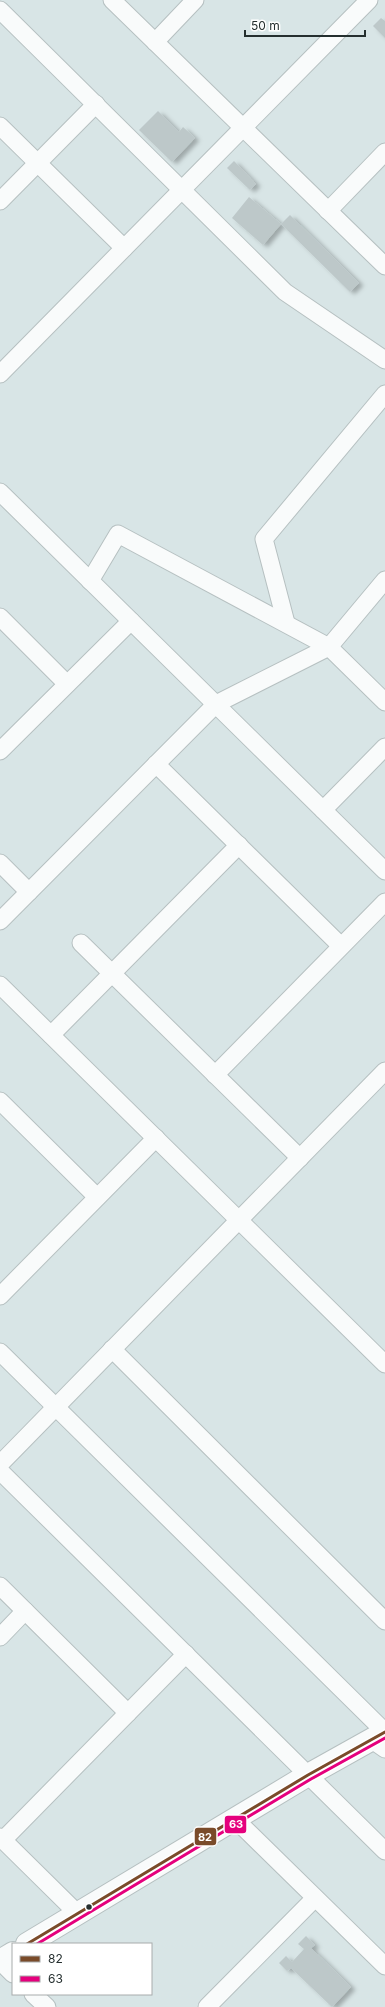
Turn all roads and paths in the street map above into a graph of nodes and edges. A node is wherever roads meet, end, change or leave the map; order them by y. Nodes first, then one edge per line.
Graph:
1 (112, 0) edge
2 (195, 0) edge
3 (369, 0) edge
4 (0, 10) edge
5 (155, 42) junction
6 (96, 104) junction
7 (0, 126) edge
8 (243, 128) junction
9 (385, 152) edge
10 (38, 163) junction
11 (182, 190) junction
12 (0, 201) edge
13 (328, 211) junction
14 (124, 248) junction
15 (385, 266) edge
16 (385, 360) edge
17 (0, 374) edge
18 (385, 394) edge
19 (0, 492) edge
20 (385, 580) edge
21 (90, 581) junction
22 (0, 617) edge
23 (131, 621) junction
24 (286, 623) junction
25 (328, 647) junction
26 (67, 684) junction
27 (385, 702) edge
28 (216, 704) junction
29 (385, 748) edge
30 (0, 751) edge
31 (156, 764) junction
32 (323, 810) junction
33 (239, 845) junction
34 (0, 863) edge
35 (385, 871) edge
36 (29, 892) junction
37 (385, 902) edge
38 (0, 921) edge
39 (81, 943) dead end
40 (341, 946) junction
41 (113, 974) junction
42 (0, 985) edge
43 (51, 1036) junction
44 (385, 1071) edge
45 (215, 1075) junction
46 (0, 1101) edge
47 (156, 1138) junction
48 (300, 1158) junction
49 (97, 1197) junction
50 (239, 1220) junction
51 (0, 1296) edge
52 (112, 1350) junction
53 (0, 1352) edge
54 (385, 1364) edge
55 (56, 1407) junction
56 (0, 1464) edge
57 (0, 1471) edge
58 (0, 1586) edge
59 (25, 1611) junction
60 (385, 1621) edge
61 (0, 1637) edge
62 (186, 1654) junction
63 (128, 1713) junction
64 (382, 1738) edge
65 (308, 1775) junction
66 (235, 1819) junction
67 (2, 1838) edge
68 (385, 1851) edge
69 (315, 1898) junction
70 (77, 1913) junction
71 (29, 1943) edge
72 (12, 1954) edge
73 (0, 1961) edge
74 (385, 1966) edge
75 (12, 1973) edge
76 (34, 1995) edge
77 (46, 2007) edge
78 (207, 2007) edge

1 - 5 street
2 - 5 street
3 - 8 street
4 - 6 street
5 - 8 street
6 - 10 street
6 - 11 street
7 - 10 street
8 - 11 street
8 - 13 street
9 - 13 street
10 - 12 street
10 - 14 street
11 - 14 street
11 - 16 street
13 - 15 street
14 - 17 street
18 - 24 street
19 - 21 street
20 - 25 street
21 - 23 street
21 - 24 street
22 - 26 street
23 - 26 street
23 - 28 street
24 - 25 street
25 - 27 street
25 - 28 street
26 - 30 street
28 - 31 street
28 - 32 street
29 - 32 street
31 - 33 street
31 - 36 street
32 - 35 street
33 - 40 street
33 - 41 street
34 - 36 street
36 - 38 street
37 - 40 street
39 - 41 street
40 - 45 street
41 - 43 street
41 - 45 street
42 - 43 street
43 - 47 street
44 - 48 street
45 - 48 street
46 - 49 street
47 - 49 street
47 - 50 street
48 - 50 street
49 - 51 street
50 - 52 street
50 - 54 street
52 - 55 street
52 - 60 street
53 - 55 street
55 - 56 street
55 - 64 street
57 - 62 street
58 - 59 street
59 - 61 street
59 - 63 street
62 - 63 street
62 - 65 street
63 - 67 street
64 - 65 main road
65 - 66 main road
65 - 68 street
66 - 69 street
66 - 70 main road
67 - 70 street
69 - 74 street
69 - 78 street
70 - 71 main road
72 - 73 main road
73 - 75 street
76 - 77 street

